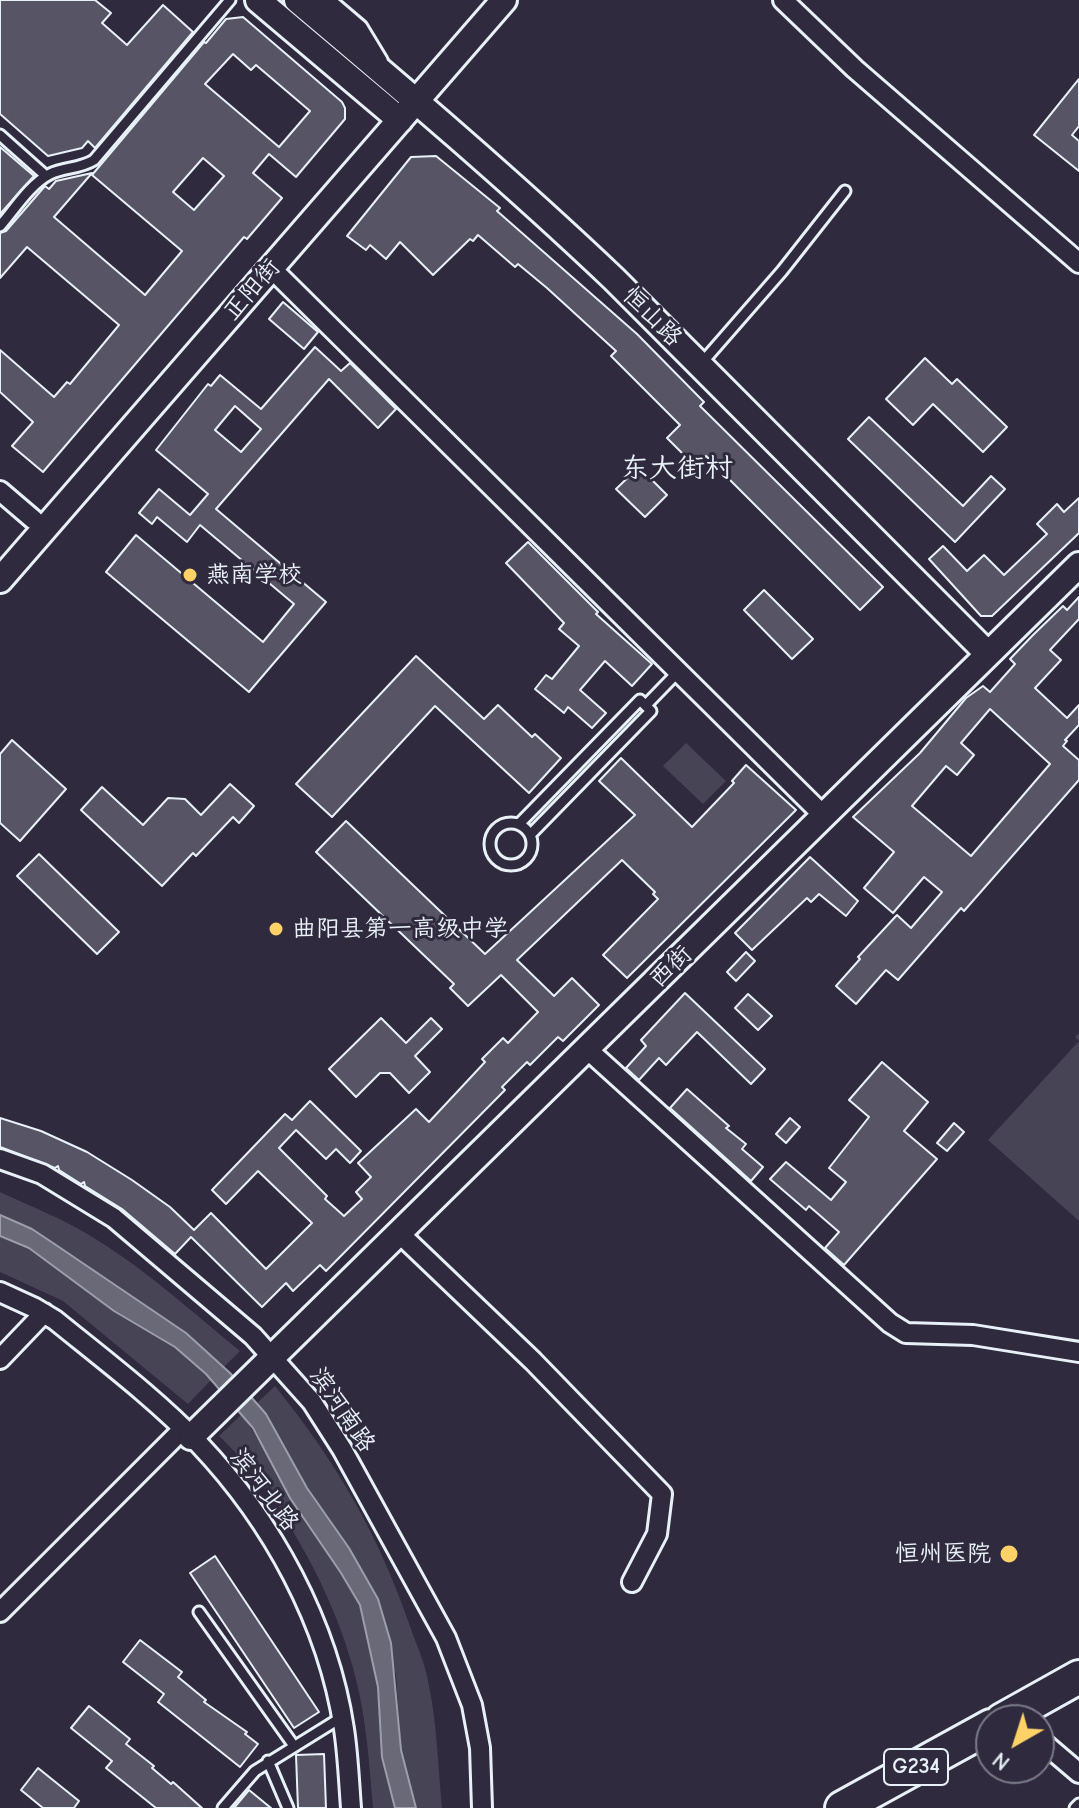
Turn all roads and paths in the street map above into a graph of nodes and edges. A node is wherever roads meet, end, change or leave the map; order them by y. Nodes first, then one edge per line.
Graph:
1 (230, 0) edge
2 (258, 0) edge
3 (297, 0) edge
4 (324, 0) edge
5 (486, 0) edge
6 (504, 0) edge
7 (783, 0) edge
8 (386, 75) junction
9 (411, 96) junction
10 (395, 115) junction
11 (0, 135) edge
12 (46, 176) junction
13 (845, 191) dead end
14 (0, 226) edge
15 (1079, 263) edge
16 (271, 268) junction
17 (700, 365) junction
18 (0, 491) edge
19 (34, 520) junction
20 (0, 559) edge
21 (1079, 565) edge
22 (0, 580) edge
23 (988, 654) junction
24 (679, 671) junction
25 (646, 705) junction
26 (824, 816) junction
27 (519, 824) junction
28 (530, 835) junction
29 (587, 1049) junction
30 (0, 1159) edge
31 (399, 1233) junction
32 (0, 1292) edge
33 (44, 1313) junction
34 (1079, 1352) edge
35 (0, 1359) edge
36 (267, 1362) junction
37 (192, 1431) junction
38 (632, 1582) dead end
39 (0, 1612) edge
40 (199, 1612) dead end
41 (1079, 1677) edge
42 (1079, 1697) edge
43 (1031, 1704) edge
44 (1055, 1710) edge
45 (342, 1717) junction
46 (975, 1735) edge
47 (294, 1746) junction
48 (1055, 1753) edge
49 (975, 1754) edge
50 (268, 1761) junction
51 (1079, 1773) edge
52 (223, 1808) edge
53 (288, 1808) edge
54 (351, 1808) edge
55 (482, 1808) edge
56 (842, 1808) edge
57 (877, 1808) edge

1 - 12 lane
2 - 10 street
3 - 8 street, 恒山路
4 - 8 street
5 - 9 street, 正阳街
6 - 9 street, 正阳街
7 - 15 street
8 - 9 street, 恒山路
9 - 10 street, 正阳街
9 - 17 street, 恒山路
10 - 16 street, 正阳街
10 - 19 street, 正阳街
11 - 12 lane
12 - 14 lane
13 - 17 lane
16 - 22 street, 正阳街
16 - 24 street
17 - 23 street, 恒山路
18 - 19 street
19 - 20 street, 正阳街
21 - 23 street, 西街
23 - 26 street, 西街
24 - 25 lane
24 - 26 street
25 - 27 lane
25 - 28 lane
26 - 29 street, 西街
27 - 28 lane
27 - 28 lane
29 - 31 street, 西街
29 - 34 street
30 - 36 street, 滨河南路
31 - 36 street, 西街
31 - 38 street
32 - 33 street, 滨河北路
33 - 35 street
33 - 37 street, 滨河北路
36 - 37 street, 西街
36 - 55 street, 滨河南路
37 - 39 street
37 - 45 street, 滨河北路
40 - 47 lane
41 - 43 highway
42 - 44 highway
45 - 47 lane
45 - 54 street, 滨河北路
46 - 56 highway, G234
47 - 50 lane
48 - 51 street
49 - 57 highway, G234
50 - 52 lane
50 - 53 lane

